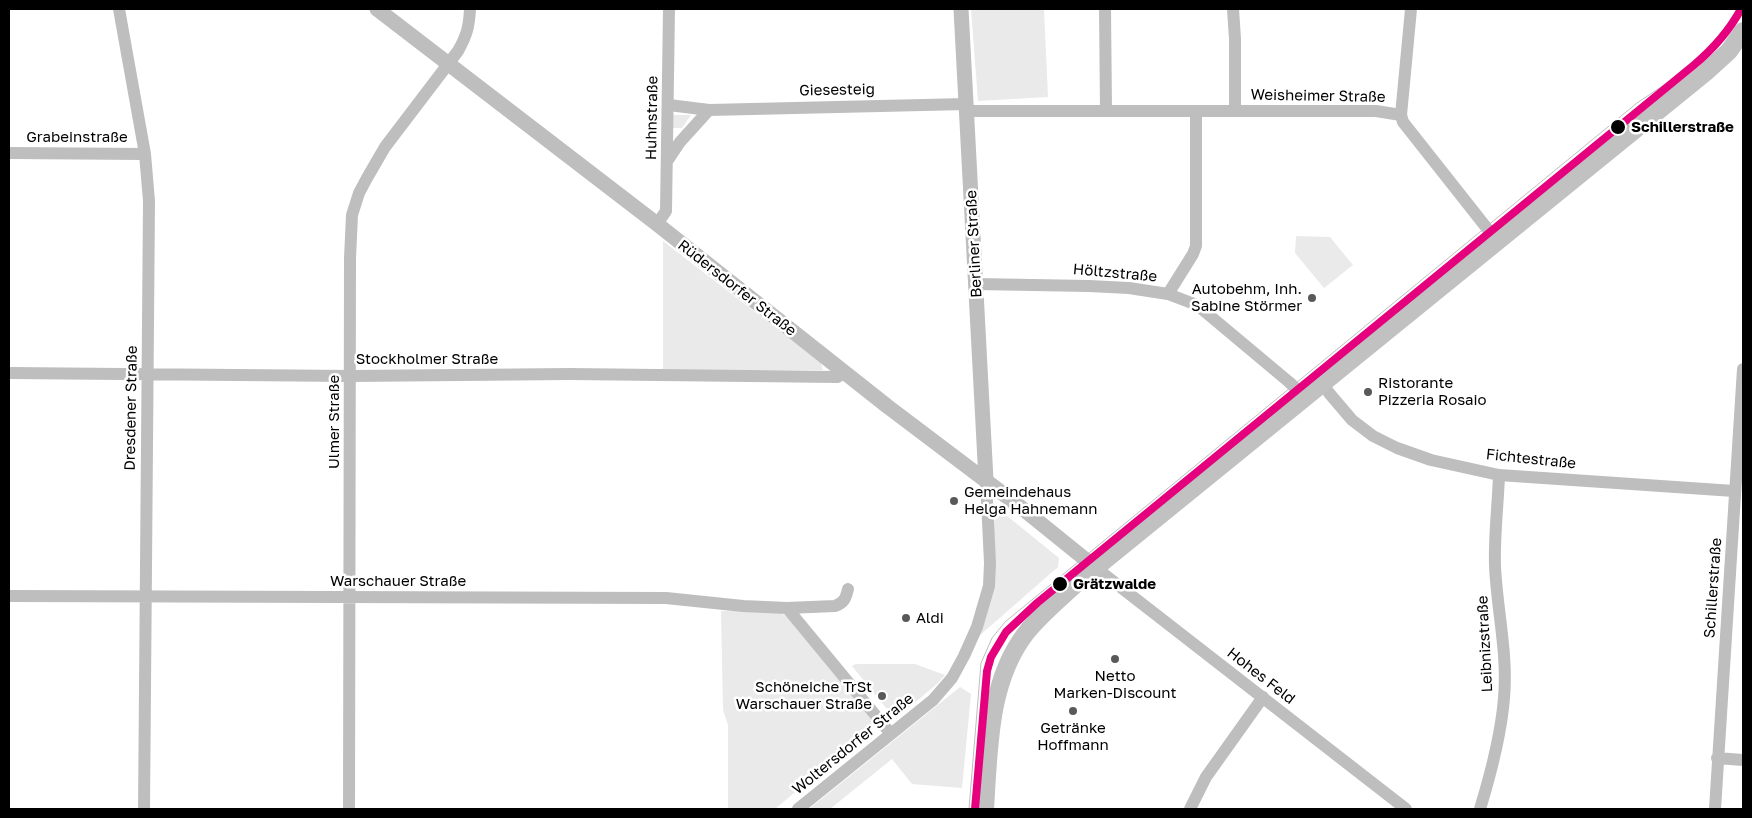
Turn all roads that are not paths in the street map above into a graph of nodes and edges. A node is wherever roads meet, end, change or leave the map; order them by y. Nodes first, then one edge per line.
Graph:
1 (119, 9) edge
2 (377, 9) edge
3 (470, 9) edge
4 (670, 9) edge
5 (961, 9) edge
6 (1105, 9) edge
7 (1233, 9) edge
8 (1411, 9) edge
9 (1743, 31) edge
10 (448, 64) junction
11 (669, 105) junction
12 (966, 107) junction
13 (708, 110) junction
14 (1106, 111) junction
15 (1235, 111) junction
16 (1196, 112) junction
17 (1401, 115) junction
18 (9, 153) edge
19 (145, 154) junction
20 (668, 160) junction
21 (657, 224) junction
22 (1497, 241) junction
23 (976, 284) junction
24 (1168, 294) junction
25 (1743, 369) edge
26 (843, 371) junction
27 (9, 373) edge
28 (147, 374) junction
29 (351, 376) junction
30 (1323, 383) junction
31 (1305, 397) junction
32 (1499, 475) junction
33 (986, 480) junction
34 (1734, 491) junction
35 (1737, 555) edge
36 (1096, 568) junction
37 (848, 589) dead end
38 (9, 596) edge
39 (147, 596) junction
40 (350, 598) junction
41 (787, 608) junction
42 (1263, 697) junction
43 (891, 734) junction
44 (1717, 758) junction
45 (1743, 760) edge
46 (144, 809) edge
47 (349, 809) edge
48 (798, 809) edge
49 (986, 809) edge
50 (1190, 809) edge
51 (1406, 809) edge
52 (1480, 809) edge
53 (1715, 809) edge

1 - 19 street, Dresdener Straße
2 - 10 street, Rüdersdorfer Straße
3 - 10 street, Ulmer Straße
4 - 11 street, Huhnstraße
5 - 12 street, Berliner Straße
6 - 14 street
7 - 15 street
8 - 17 street
9 - 22 main road
10 - 21 street, Rüdersdorfer Straße
10 - 29 street, Ulmer Straße
11 - 13 street, Giesesteig
11 - 20 street, Huhnstraße
12 - 13 street, Giesesteig
12 - 14 street, Weisheimer Straße
12 - 23 street, Berliner Straße
13 - 20 street
14 - 16 street, Weisheimer Straße
15 - 16 street, Weisheimer Straße
15 - 17 street, Weisheimer Straße
16 - 24 street
17 - 22 street, Weisheimer Straße
18 - 19 street, Grabeinstraße
19 - 28 street, Dresdener Straße
20 - 21 street, Huhnstraße
21 - 26 street, Rüdersdorfer Straße
22 - 30 main road
23 - 24 street, Höltzstraße
23 - 33 street, Berliner Straße
24 - 31 street, Höltzstraße
25 - 34 street, Schillerstraße
26 - 29 street, Stockholmer Straße
26 - 33 street, Rüdersdorfer Straße
27 - 28 street, Stockholmer Straße
28 - 29 street, Stockholmer Straße
28 - 39 street, Dresdener Straße
29 - 40 street, Ulmer Straße
30 - 31 main road
30 - 32 street, Fichtestraße
31 - 36 main road
32 - 34 street, Fichtestraße
32 - 52 street, Leibnizstraße
33 - 36 street, Rüdersdorfer Straße
33 - 43 street, Woltersdorfer Straße
34 - 35 street, Schillerstraße
35 - 44 street, Schillerstraße
36 - 42 street, Hohes Feld
36 - 49 main road
37 - 41 street, Warschauer Straße
38 - 39 street, Warschauer Straße
39 - 40 street, Warschauer Straße
39 - 46 street, Dresdener Straße
40 - 41 street, Warschauer Straße
40 - 47 street, Ulmer Straße
41 - 43 street
42 - 50 street
42 - 51 street, Hohes Feld
43 - 48 street, Woltersdorfer Straße
44 - 45 street
44 - 53 street, Schillerstraße

